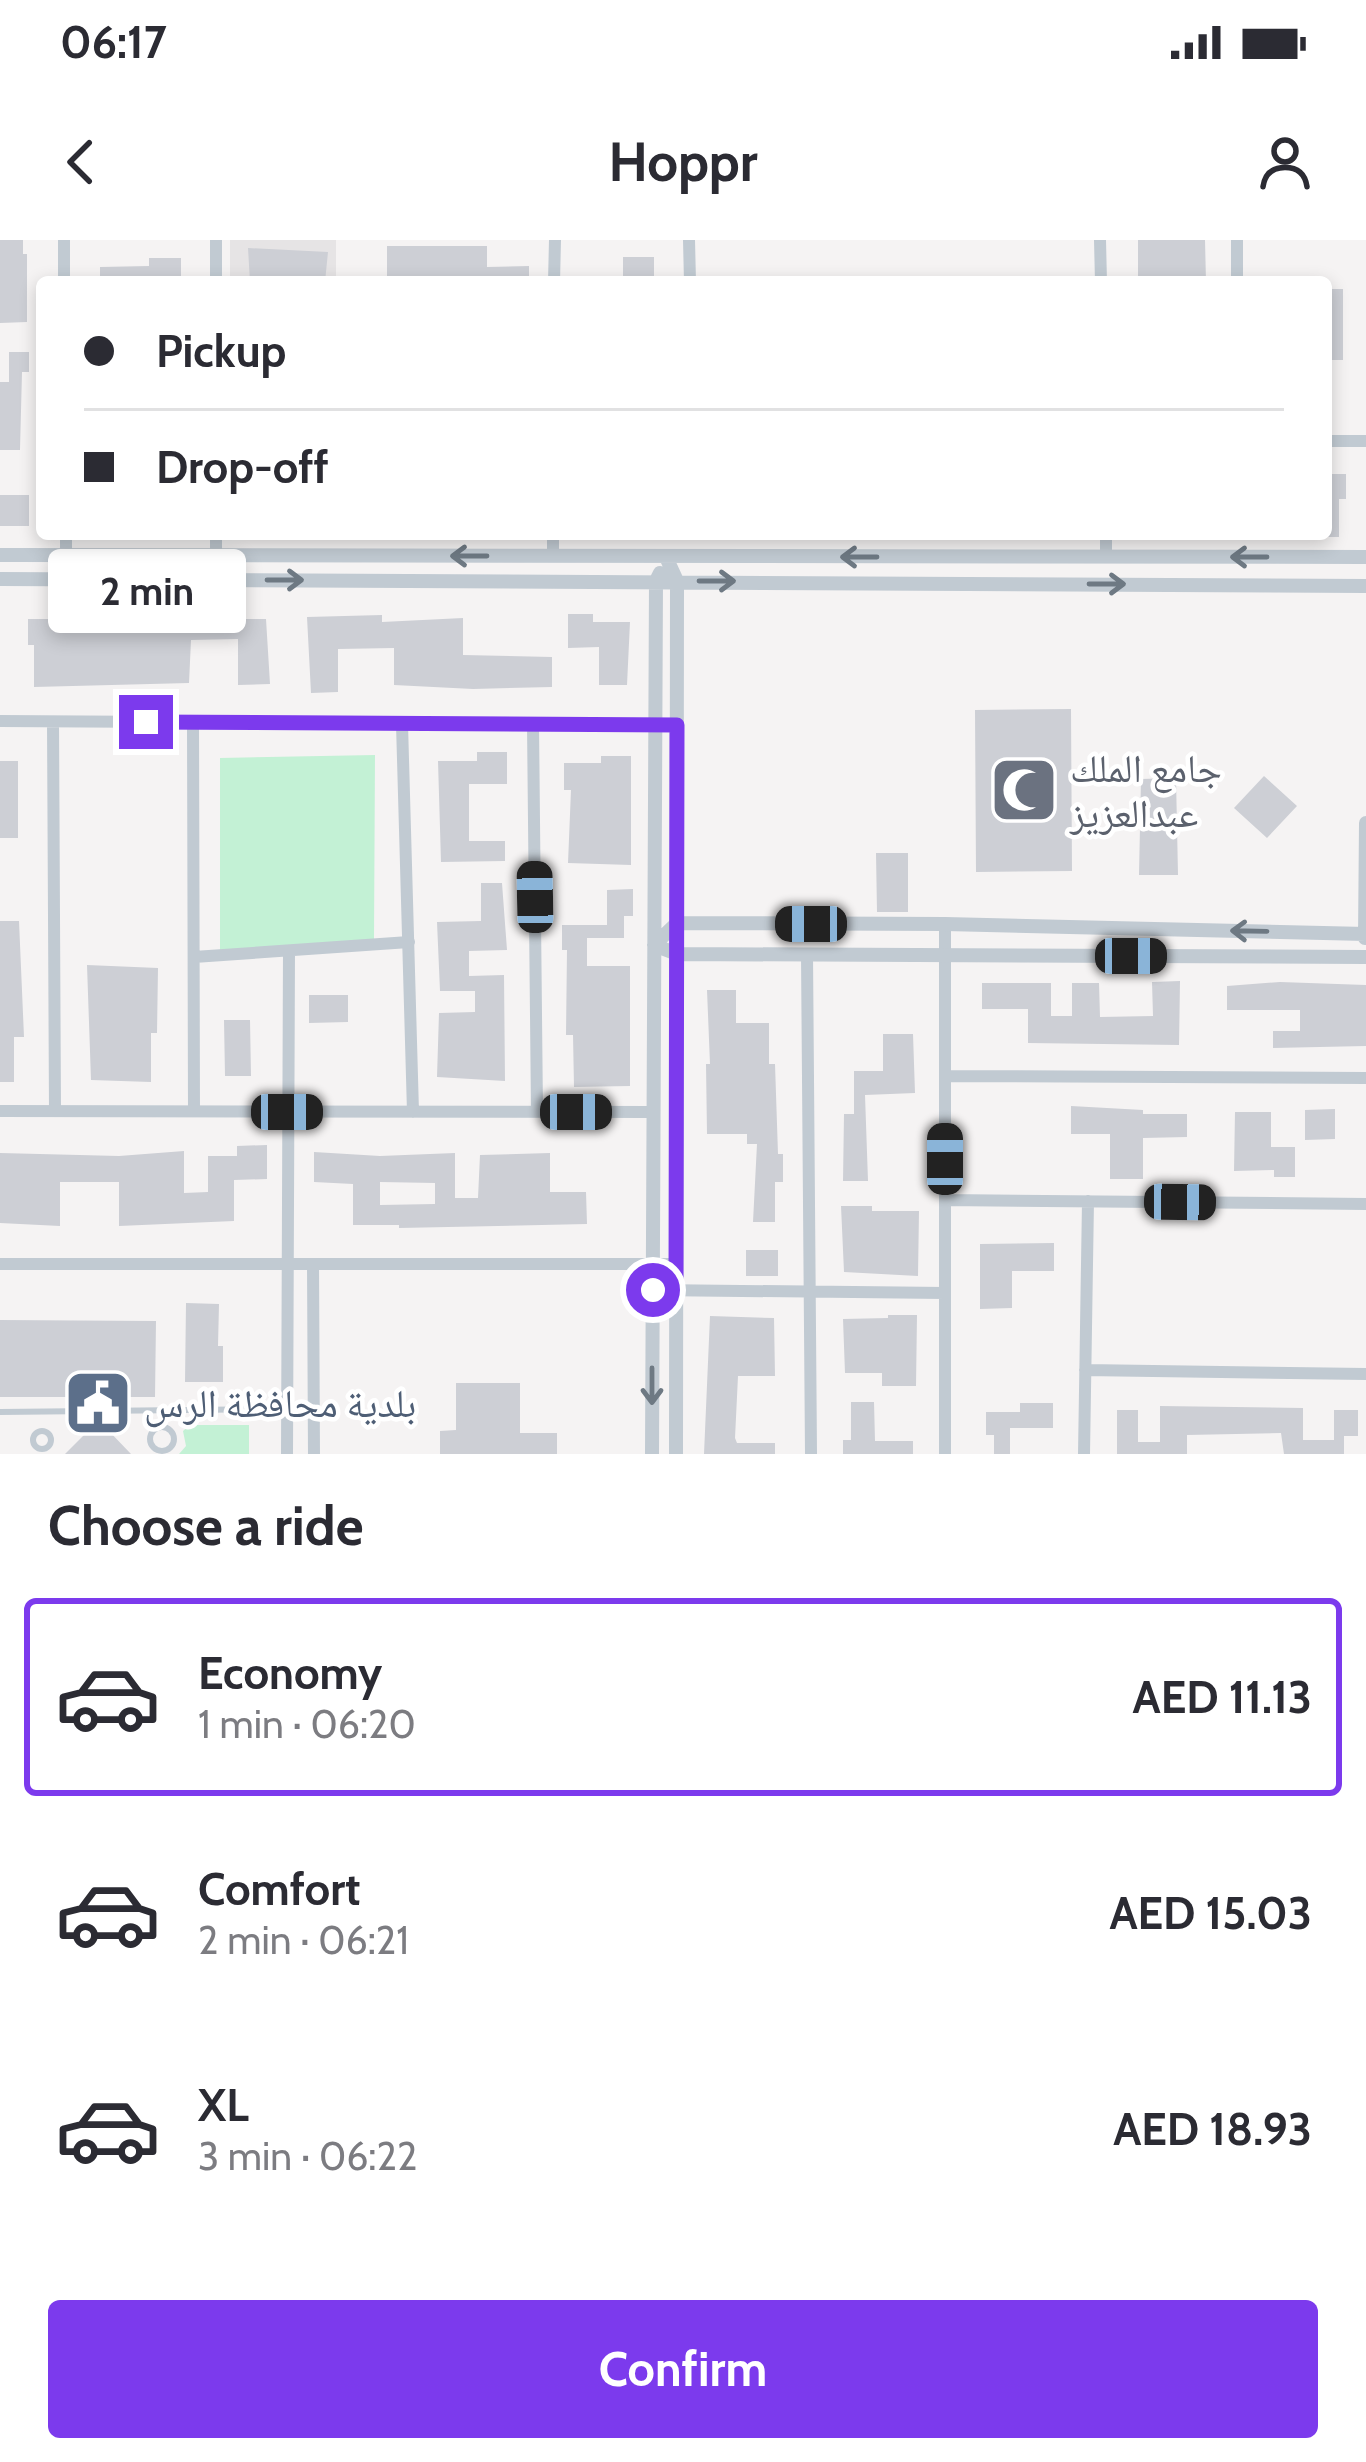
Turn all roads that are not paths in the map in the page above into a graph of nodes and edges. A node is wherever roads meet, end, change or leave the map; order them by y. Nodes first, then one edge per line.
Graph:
1 (64, 240) edge
2 (216, 240) edge
3 (554, 240) edge
4 (689, 240) edge
5 (1100, 240) edge
6 (1237, 240) edge
7 (64, 276) edge
8 (216, 276) edge
9 (554, 276) edge
10 (690, 276) edge
11 (1101, 276) edge
12 (1237, 276) edge
13 (1332, 441) edge
14 (1366, 441) edge
15 (66, 540) edge
16 (216, 540) edge
17 (553, 540) edge
18 (1106, 540) edge
19 (0, 555) edge
20 (66, 555) junction
21 (216, 555) junction
22 (553, 556) junction
23 (667, 557) junction
24 (1106, 557) junction
25 (1366, 557) edge
26 (0, 579) edge
27 (216, 580) junction
28 (656, 580) junction
29 (677, 581) junction
30 (1366, 586) edge
31 (0, 722) edge
32 (53, 722) junction
33 (193, 722) junction
34 (403, 724) junction
35 (533, 724) junction
36 (655, 725) junction
37 (677, 725) junction
38 (1366, 823) edge
39 (677, 923) junction
40 (945, 924) junction
41 (1365, 934) edge
42 (409, 942) junction
43 (654, 945) junction
44 (289, 951) junction
45 (676, 954) junction
46 (807, 954) junction
47 (945, 954) junction
48 (194, 957) junction
49 (1365, 957) edge
50 (945, 1076) junction
51 (1366, 1078) edge
52 (0, 1111) edge
53 (55, 1111) junction
54 (194, 1111) junction
55 (287, 1112) junction
56 (413, 1112) junction
57 (537, 1112) junction
58 (654, 1112) junction
59 (945, 1200) junction
60 (1088, 1201) junction
61 (1366, 1204) edge
62 (0, 1264) edge
63 (287, 1264) junction
64 (313, 1264) junction
65 (653, 1264) junction
66 (676, 1264) junction
67 (653, 1290) junction
68 (676, 1290) junction
69 (809, 1291) junction
70 (945, 1292) junction
71 (1085, 1370) junction
72 (1366, 1374) edge
73 (287, 1409) junction
74 (162, 1410) junction
75 (0, 1412) edge
76 (39, 1412) junction
77 (162, 1426) junction
78 (40, 1431) dead end
79 (287, 1454) edge
80 (314, 1454) edge
81 (652, 1454) edge
82 (676, 1454) edge
83 (811, 1454) edge
84 (944, 1454) edge
85 (1084, 1454) edge

1 - 7 street
2 - 8 street
3 - 9 street
4 - 10 street
5 - 11 street
6 - 12 street
13 - 14 street
15 - 20 street
16 - 21 street
17 - 22 street
18 - 24 street
19 - 20 street
20 - 21 street
22 -> 21 street
21 - 27 street
22 - 23 street
24 -> 23 street
23 - 28 street
23 - 29 street
25 -> 24 street
26 - 27 street
27 -> 28 street
28 - 29 street
28 - 36 street
29 -> 30 street
29 - 37 street
31 - 32 street
32 - 33 street
32 - 53 street
33 - 34 street
33 - 48 street
34 - 35 street
34 - 42 street
35 - 36 street
35 - 57 street
36 - 37 street
36 - 43 street
37 - 39 street
38 - 41 street
39 - 40 street
39 - 43 street
39 - 45 street
41 -> 40 street
40 - 47 street
41 - 49 street
42 - 44 street
42 - 56 street
43 - 45 street
43 - 58 street
44 - 48 street
44 - 55 street
45 - 46 street
45 - 66 street
46 - 47 street
46 - 69 street
47 - 49 street
47 - 50 street
48 - 54 street
50 - 51 street
50 - 59 street
52 - 53 street
53 - 54 street
54 - 55 street
55 - 56 street
55 - 63 street
56 - 57 street
57 - 58 street
58 - 65 street
59 - 60 street
59 - 70 street
60 - 61 street
60 - 71 street
62 - 63 street
63 - 64 street
63 - 73 street
64 - 65 street
64 - 80 street
65 - 66 street
65 - 67 street
66 - 68 street
67 - 68 street
67 -> 81 street
68 - 69 street
68 - 82 street
69 - 70 street
69 - 83 street
70 - 84 street
71 - 72 street
71 - 85 street
73 - 74 lane
73 - 79 street
74 - 76 lane
74 - 77 lane
75 - 76 lane
76 - 78 lane
77 - 77 lane

